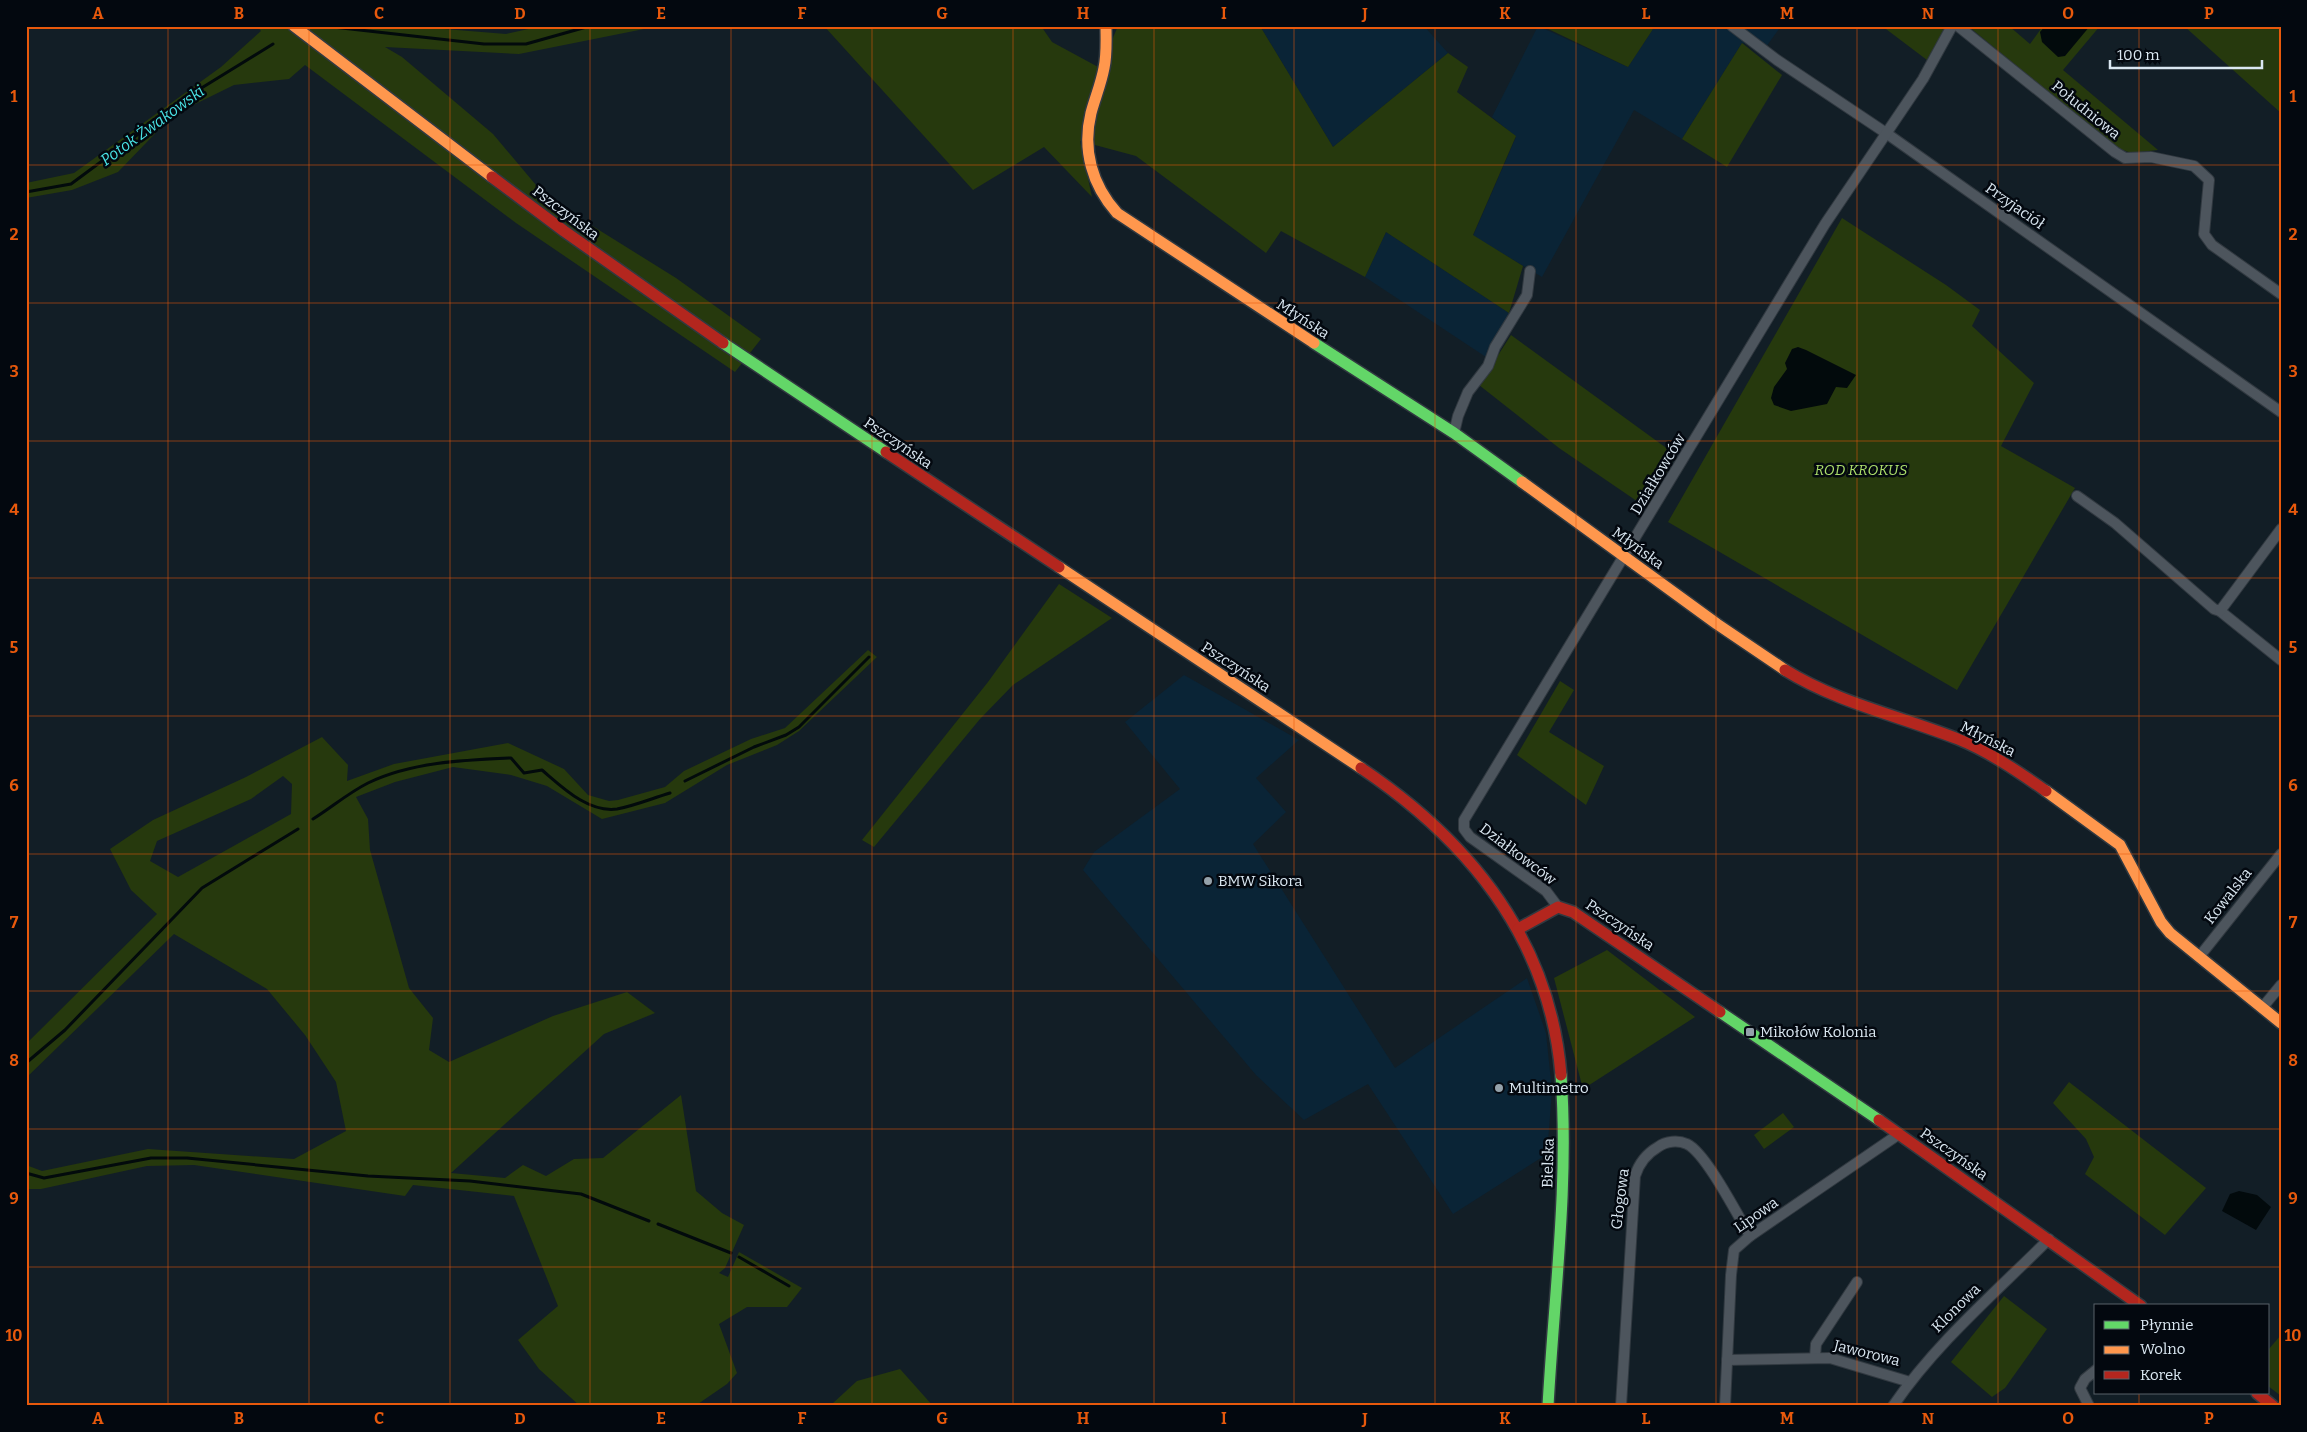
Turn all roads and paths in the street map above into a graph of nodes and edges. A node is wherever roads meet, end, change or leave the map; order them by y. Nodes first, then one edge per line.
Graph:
1 (294, 26) edge
2 (1106, 26) edge
3 (1732, 26) edge
4 (1952, 26) edge
5 (1958, 26) edge
6 (1886, 133) junction
7 (1530, 270) dead end
8 (2281, 294) edge
9 (2281, 412) edge
10 (1454, 433) junction
11 (2077, 496) dead end
12 (2281, 529) edge
13 (1625, 557) junction
14 (2220, 611) junction
15 (2281, 660) edge
16 (2281, 854) edge
17 (1558, 907) junction
18 (1518, 929) junction
19 (2199, 957) junction
20 (2281, 985) edge
21 (2262, 1008) junction
22 (2281, 1023) edge
23 (1899, 1134) junction
24 (1750, 1236) junction
25 (2049, 1239) junction
26 (1857, 1282) dead end
27 (2137, 1304) edge
28 (1815, 1357) junction
29 (1728, 1360) junction
30 (2094, 1372) edge
31 (1910, 1382) junction
32 (2258, 1394) edge
33 (2272, 1405) edge
34 (1548, 1406) edge
35 (1621, 1406) edge
36 (1725, 1406) edge
37 (1893, 1406) edge
38 (2089, 1406) edge

1 - 18 street, Pszczyńska
2 - 10 street, Młyńska
3 - 6 street, Przyjaciół
4 - 6 street, Działkowców
5 - 8 street, Południowa
6 - 9 street, Przyjaciół
6 - 13 street, Działkowców
7 - 10 street
10 - 13 street, Młyńska
11 - 14 street
12 - 14 street
13 - 17 street, Działkowców
13 - 19 street, Młyńska
14 - 15 street
16 - 19 street, Kowalska
17 - 18 street
17 - 23 street, Pszczyńska
18 - 34 street, Bielska
19 - 21 street, Młyńska
20 - 21 street
21 - 22 street, Młyńska
23 - 24 street, Lipowa
23 - 25 street, Pszczyńska
24 - 29 street, Lipowa
24 - 35 street, Głogowa
25 - 27 street, Pszczyńska
25 - 31 street, Klonowa
26 - 28 street, Jaworowa
28 - 29 street, Jaworowa
28 - 31 street, Jaworowa
29 - 36 street, Lipowa
30 - 38 street
31 - 37 street, Klonowa
32 - 33 street

